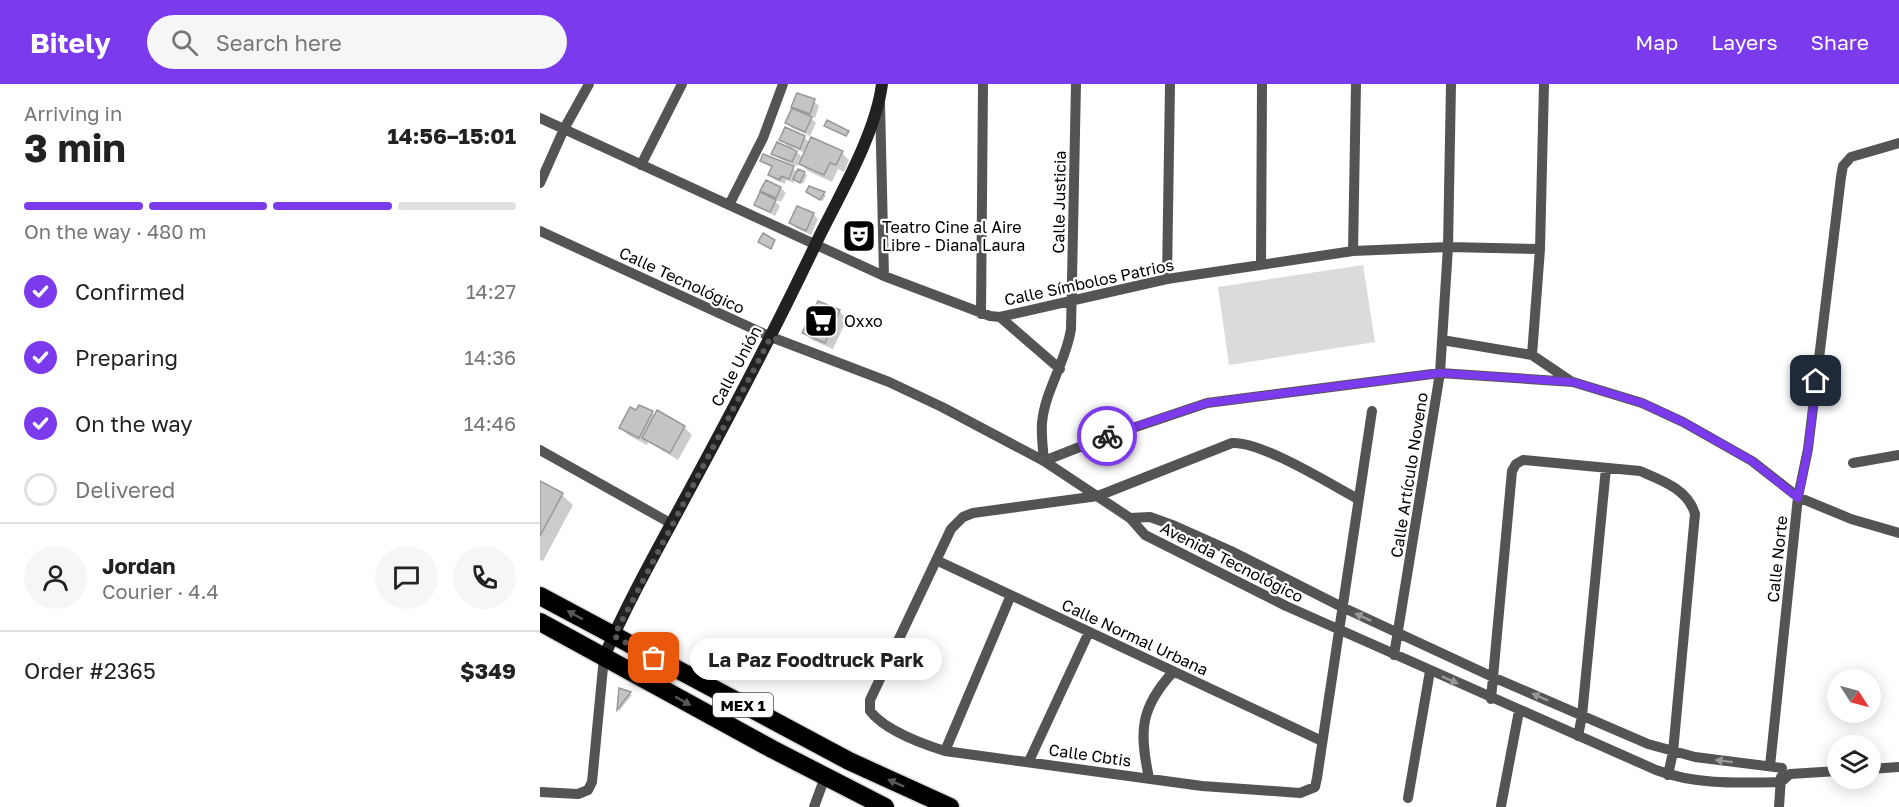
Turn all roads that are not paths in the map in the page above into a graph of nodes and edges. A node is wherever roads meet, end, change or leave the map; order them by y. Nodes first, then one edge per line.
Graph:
1 (589, 84) edge
2 (682, 84) edge
3 (783, 84) edge
4 (882, 84) edge
5 (983, 84) edge
6 (1076, 84) edge
7 (1170, 84) edge
8 (1262, 84) edge
9 (1356, 84) edge
10 (1451, 84) edge
11 (1544, 84) edge
12 (880, 99) junction
13 (540, 118) edge
14 (564, 129) junction
15 (1898, 145) edge
16 (642, 165) junction
17 (540, 183) edge
18 (729, 205) junction
19 (540, 231) edge
20 (815, 246) junction
21 (1448, 247) junction
22 (1540, 249) junction
23 (1353, 251) junction
24 (1261, 266) junction
25 (884, 276) junction
26 (1167, 279) junction
27 (1073, 300) junction
28 (981, 314) junction
29 (1000, 317) junction
30 (771, 337) junction
31 (1442, 340) junction
32 (1532, 354) junction
33 (1060, 369) junction
34 (1440, 373) junction
35 (1573, 382) junction
36 (1372, 411) dead end
37 (540, 450) edge
38 (1899, 455) edge
39 (1044, 460) junction
40 (1853, 463) dead end
41 (1606, 468) junction
42 (1098, 496) junction
43 (1798, 498) junction
44 (1358, 499) junction
45 (1130, 518) junction
46 (672, 524) junction
47 (1899, 533) edge
48 (936, 560) junction
49 (1011, 595) junction
50 (540, 596) edge
51 (1342, 607) junction
52 (540, 622) edge
53 (1339, 631) junction
54 (1089, 632) junction
55 (1398, 633) junction
56 (614, 636) junction
57 (1394, 655) junction
58 (604, 657) junction
59 (1430, 671) junction
60 (1173, 672) junction
61 (1495, 678) junction
62 (1491, 699) junction
63 (1520, 711) junction
64 (1582, 716) junction
65 (1578, 736) junction
66 (1322, 741) junction
67 (945, 751) junction
68 (1672, 752) junction
69 (1029, 761) junction
70 (1899, 767) edge
71 (1881, 768) edge
72 (1780, 770) junction
73 (1827, 771) edge
74 (1668, 775) junction
75 (825, 777) junction
76 (1149, 778) junction
77 (1781, 782) junction
78 (540, 792) edge
79 (1408, 798) dead end
80 (873, 805) edge
81 (1501, 806) edge
82 (814, 807) edge
83 (950, 807) edge
84 (1779, 807) edge

1 - 14 street
2 - 16 street
3 - 18 street
4 - 12 street, Calle Unión
5 - 28 street
6 - 27 street, Calle Justicia
7 - 26 street
8 - 24 street
9 - 23 street
10 - 21 street, Calle Artículo Noveno
11 - 22 street
12 - 20 street, Calle Unión
12 - 25 street
13 - 14 street, Calle Símbolos Patrios
14 - 16 street, Calle Símbolos Patrios
14 - 17 street
15 - 43 street, Calle Norte
16 - 18 street, Calle Símbolos Patrios
18 - 20 street, Calle Símbolos Patrios
19 - 30 street, Calle Tecnológico
20 - 25 street, Calle Símbolos Patrios
20 - 30 street, Calle Unión
21 - 22 street, Calle Símbolos Patrios
21 - 23 street, Calle Símbolos Patrios
21 - 31 street, Calle Artículo Noveno
22 - 32 street
23 - 24 street, Calle Símbolos Patrios
24 - 26 street, Calle Símbolos Patrios
25 - 28 street, Calle Símbolos Patrios
26 - 27 street, Calle Símbolos Patrios
27 - 29 street, Calle Símbolos Patrios
27 - 33 street, Calle Justicia
28 - 29 street, Calle Símbolos Patrios
29 - 33 street
30 - 39 street, Calle Tecnológico
30 - 46 street, Calle Unión
31 - 32 street
31 - 34 street, Calle Artículo Noveno
32 - 35 street
33 - 39 street, Calle Justicia
34 - 35 street
34 - 39 street
34 - 55 street, Calle Artículo Noveno
35 - 43 street
36 - 44 street
37 - 46 street
38 - 40 street
39 - 42 street, Calle Tecnológico
41 - 61 street
41 - 64 street
41 - 68 street
42 - 44 street
42 - 45 street, Calle Tecnológico
42 - 48 street
43 - 47 street
43 - 72 street, Calle Norte
44 - 51 street
45 - 51 street, Avenida Tecnológico
45 - 53 street, Avenida Tecnológico
46 - 56 street, Calle Unión
48 - 49 street, Calle Normal Urbana
48 - 67 street, Calle Cbtis
49 - 54 street, Calle Normal Urbana
49 - 67 street
56 -> 50 highway, MEX 1
51 - 53 street
55 -> 51 street, Avenida Tecnológico
52 - 58 highway, MEX 1
53 - 57 street, Avenida Tecnológico
53 - 66 street
54 - 60 street, Calle Normal Urbana
54 - 69 street
55 - 57 street, Calle Artículo Noveno
55 - 61 street, Avenida Tecnológico
56 - 58 street, Calle Unión
83 -> 56 highway, MEX 1
57 - 59 street, Avenida Tecnológico
58 -> 75 highway, MEX 1
58 - 78 street
59 -> 62 street, Avenida Tecnológico
59 - 79 street
60 - 66 street, Calle Normal Urbana
60 - 76 street
61 - 62 street
64 -> 61 street, Avenida Tecnológico
62 - 63 street, Avenida Tecnológico
63 - 65 street, Avenida Tecnológico
63 - 81 street
64 - 65 street
64 - 68 street, Avenida Tecnológico
65 - 74 street, Avenida Tecnológico
66 - 76 street, Calle Cbtis
67 - 69 street, Calle Cbtis
72 -> 68 street, Avenida Tecnológico
68 - 74 street
69 - 76 street, Calle Cbtis
70 - 71 street
72 - 73 street, Avenida Tecnológico
72 - 77 street, Calle Norte
74 - 77 street, Avenida Tecnológico
75 - 80 highway, MEX 1
75 - 82 street
77 - 84 street, Calle Norte

